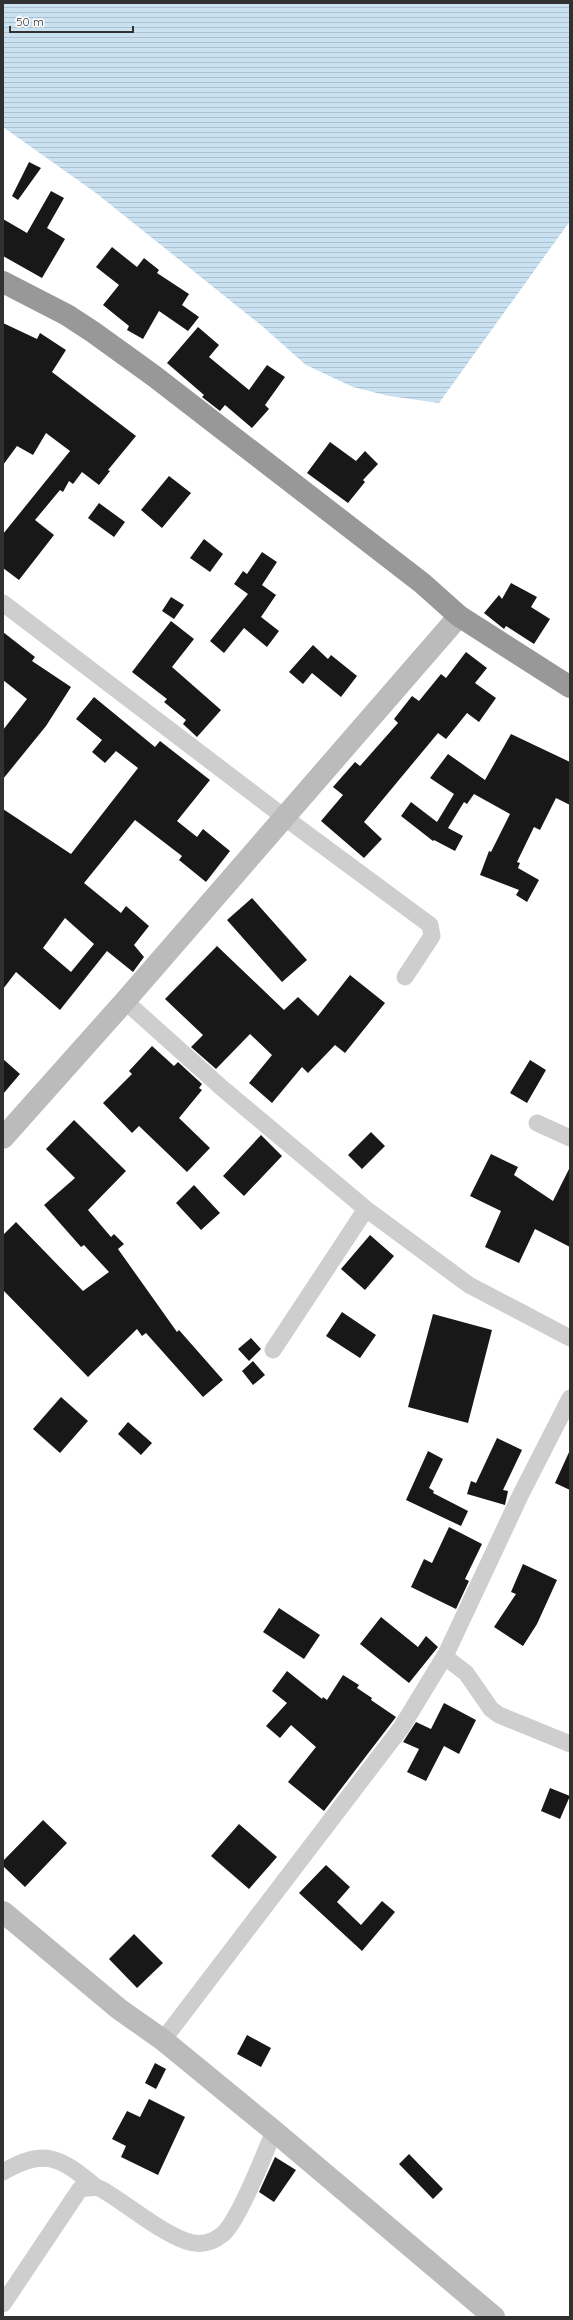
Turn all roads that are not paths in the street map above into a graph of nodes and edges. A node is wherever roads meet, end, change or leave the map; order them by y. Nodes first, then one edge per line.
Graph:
1 (3, 282) edge
2 (3, 603) edge
3 (459, 616) junction
4 (570, 687) edge
5 (284, 817) junction
6 (405, 977) dead end
7 (125, 1002) junction
8 (537, 1123) dead end
9 (3, 1138) edge
10 (570, 1138) edge
11 (366, 1208) junction
12 (570, 1338) edge
13 (273, 1350) dead end
14 (570, 1398) edge
15 (445, 1657) junction
16 (570, 1744) edge
17 (3, 1912) edge
18 (163, 2040) junction
19 (274, 2130) junction
20 (3, 2172) edge
21 (96, 2187) junction
22 (3, 2304) edge
23 (494, 2317) edge

1 - 3 highway
2 - 5 street
3 - 4 highway
3 - 5 main road
5 - 6 street
5 - 7 main road
7 - 9 main road
7 - 11 street
8 - 10 street
11 - 12 street
11 - 13 street
14 - 15 street
15 - 16 street
15 - 18 street
17 - 18 main road
18 - 19 main road
19 - 21 street
19 - 23 main road
20 - 21 street
21 - 22 street

